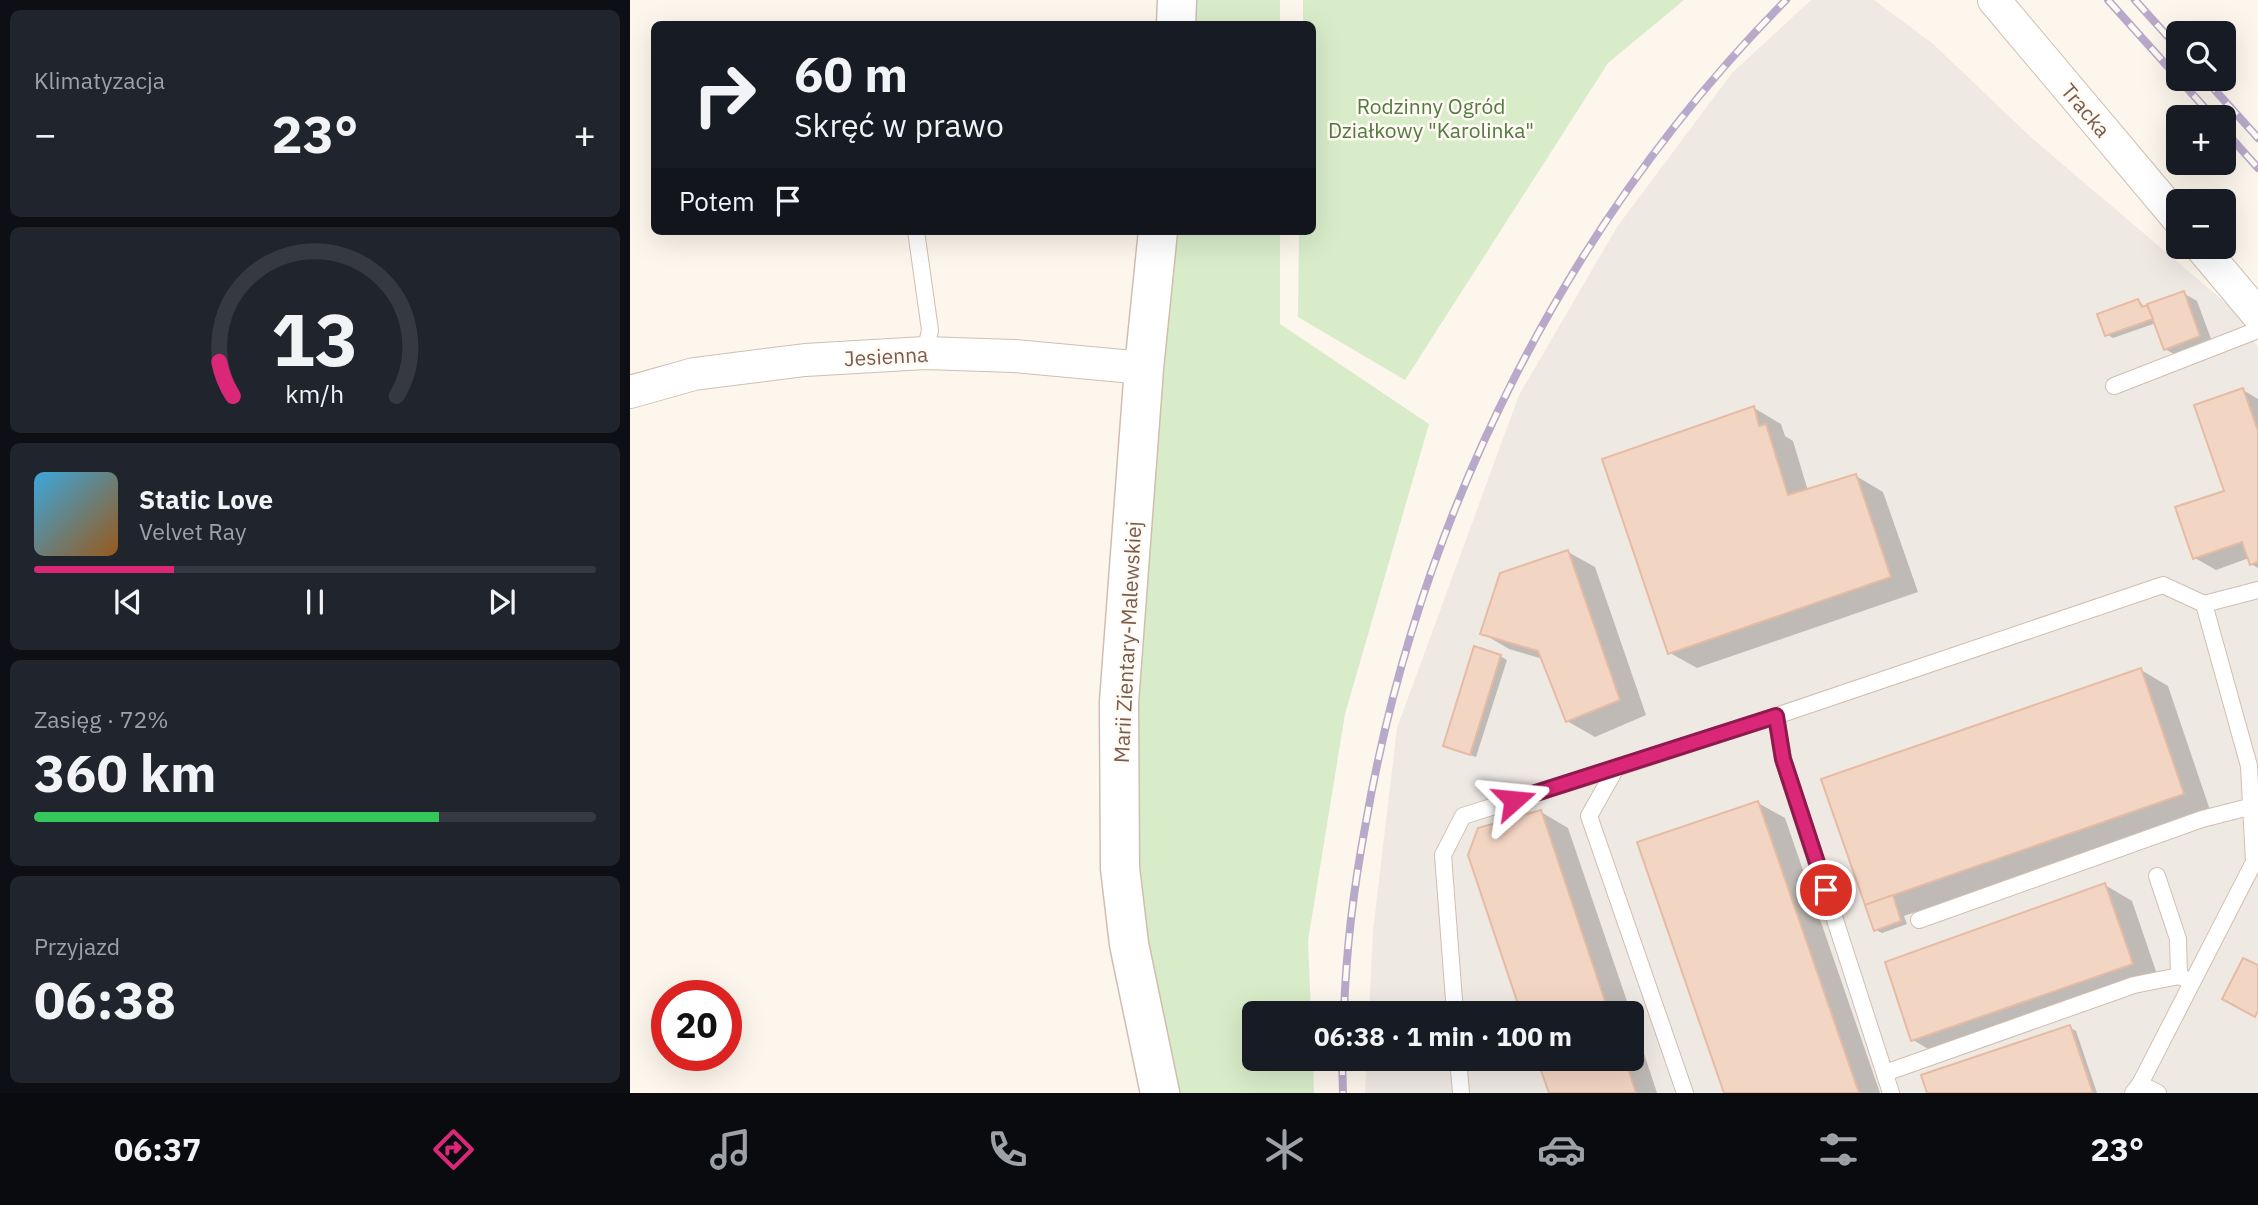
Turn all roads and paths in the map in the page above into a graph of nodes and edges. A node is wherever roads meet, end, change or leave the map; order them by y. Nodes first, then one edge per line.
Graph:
1 (1177, 0) edge
2 (1994, 0) edge
3 (1176, 21) edge
4 (2166, 205) edge
5 (917, 235) edge
6 (1158, 235) edge
7 (2211, 259) edge
8 (2258, 314) edge
9 (2258, 330) edge
10 (925, 353) junction
11 (1144, 368) junction
12 (2114, 386) dead end
13 (630, 392) edge
14 (2258, 590) edge
15 (2204, 604) junction
16 (1776, 716) junction
17 (1616, 768) junction
18 (2249, 807) junction
19 (2157, 876) dead end
20 (1919, 920) dead end
21 (2186, 979) junction
22 (1454, 1001) edge
23 (1459, 1071) edge
24 (1885, 1073) junction
25 (2137, 1088) edge
26 (1160, 1093) edge
27 (1461, 1093) edge
28 (1685, 1093) edge
29 (1891, 1093) edge
30 (2158, 1093) edge

1 - 3 street
2 - 4 street, Tracka
5 - 10 lane
6 - 11 street, Marii Zientary-Malewskiej
7 - 8 street
9 - 12 lane
10 - 11 street, Jesienna
10 - 13 street, Jesienna
11 - 26 street, Marii Zientary-Malewskiej
14 - 15 lane
15 - 16 lane
15 - 18 lane
16 - 17 lane
16 - 24 lane
17 - 22 lane
17 - 28 lane
18 - 20 lane
18 - 21 lane
19 - 21 lane
21 - 24 lane
21 - 25 lane
23 - 27 lane
24 - 29 lane
25 - 30 lane

